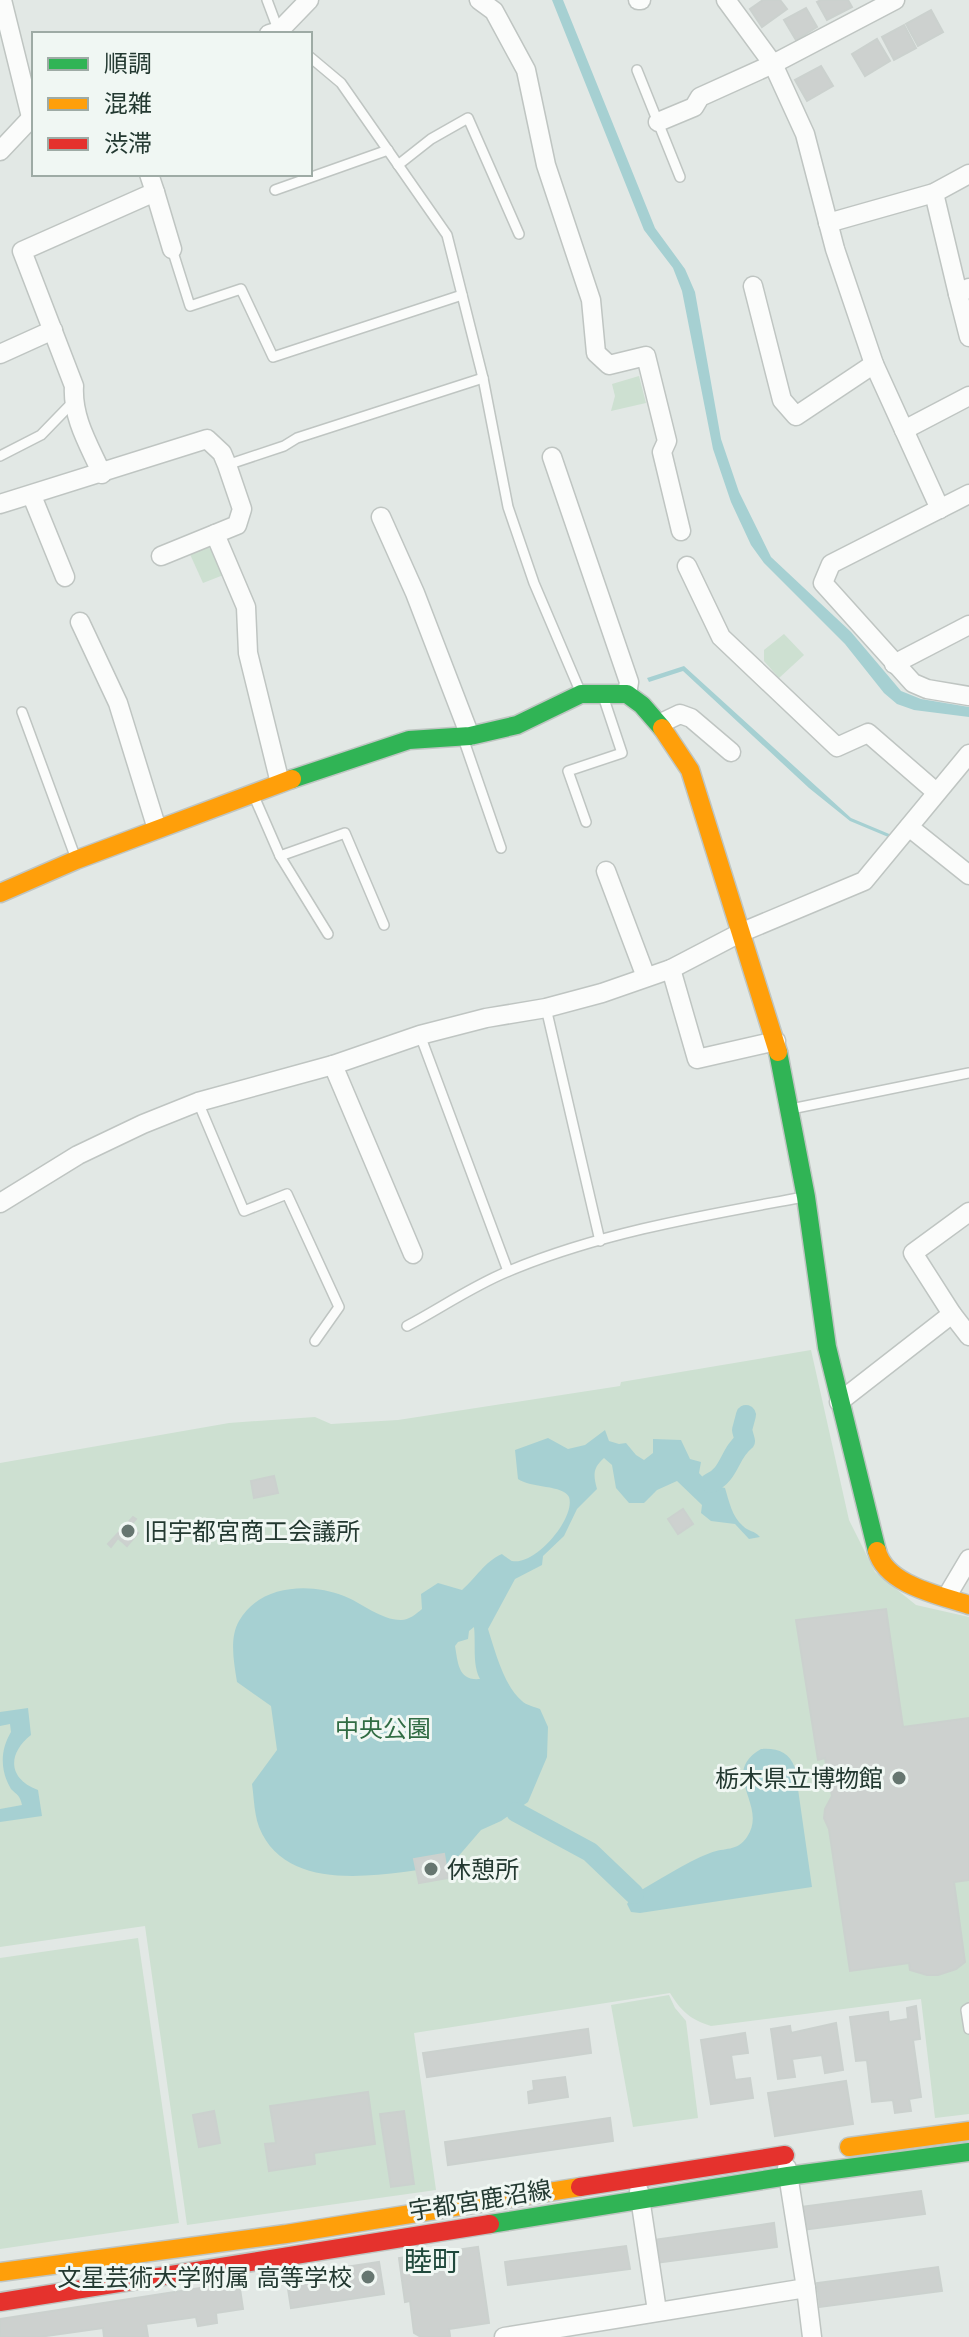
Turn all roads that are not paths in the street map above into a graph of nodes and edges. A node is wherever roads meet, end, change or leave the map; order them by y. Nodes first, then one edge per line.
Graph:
1 (2, 0) edge
2 (267, 0) edge
3 (309, 0) edge
4 (479, 0) edge
5 (895, 0) edge
6 (729, 1) edge
7 (276, 32) edge
8 (277, 32) edge
9 (312, 59) edge
10 (773, 64) junction
11 (637, 70) dead end
12 (32, 112) edge
13 (32, 117) edge
14 (658, 122) junction
15 (388, 150) junction
16 (0, 151) edge
17 (398, 165) junction
18 (969, 174) edge
19 (680, 177) dead end
20 (152, 183) edge
21 (275, 190) dead end
22 (934, 193) junction
23 (828, 223) junction
24 (519, 234) dead end
25 (172, 249) joint
26 (753, 286) dead end
27 (963, 291) edge
28 (462, 295) junction
29 (53, 330) junction
30 (969, 337) edge
31 (0, 354) edge
32 (874, 364) junction
33 (483, 378) junction
34 (969, 396) edge
35 (73, 402) junction
36 (904, 430) junction
37 (0, 456) edge
38 (552, 457) dead end
39 (227, 465) junction
40 (102, 474) junction
41 (969, 494) edge
42 (32, 496) junction
43 (0, 504) edge
44 (940, 509) junction
45 (381, 517) dead end
46 (681, 531) dead end
47 (215, 534) junction
48 (161, 556) dead end
49 (687, 566) dead end
50 (65, 577) dead end
51 (80, 622) dead end
52 (969, 625) edge
53 (894, 664) junction
54 (602, 693) junction
55 (581, 694) junction
56 (627, 694) junction
57 (969, 696) edge
58 (22, 712) dead end
59 (659, 724) junction
60 (466, 736) junction
61 (731, 752) dead end
62 (969, 754) edge
63 (280, 783) junction
64 (936, 792) junction
65 (253, 793) junction
66 (586, 822) dead end
67 (909, 827) junction
68 (157, 829) junction
69 (501, 848) dead end
70 (280, 856) junction
71 (76, 860) junction
72 (606, 871) dead end
73 (969, 875) edge
74 (0, 893) edge
75 (384, 925) dead end
76 (740, 933) junction
77 (328, 934) dead end
78 (671, 969) junction
79 (646, 977) junction
80 (546, 1008) junction
81 (420, 1035) junction
82 (776, 1041) junction
83 (333, 1065) junction
84 (969, 1073) edge
85 (198, 1102) junction
86 (791, 1109) junction
87 (806, 1197) junction
88 (0, 1203) edge
89 (969, 1212) edge
90 (600, 1241) junction
91 (413, 1254) dead end
92 (508, 1271) junction
93 (952, 1314) junction
94 (407, 1326) dead end
95 (969, 1336) edge
96 (315, 1341) dead end
97 (839, 1402) junction
98 (969, 1559) edge
99 (947, 1596) junction
100 (969, 1605) edge
101 (969, 2008) edge
102 (969, 2029) edge
103 (969, 2131) edge
104 (833, 2149) dead end
105 (969, 2152) edge
106 (794, 2154) joint
107 (788, 2176) junction
108 (638, 2177) junction
109 (640, 2199) junction
110 (0, 2272) edge
111 (806, 2288) junction
112 (0, 2302) edge
113 (657, 2311) junction
114 (504, 2337) edge
115 (812, 2337) edge

1 - 12 street
2 - 7 lane
3 - 8 street
4 - 46 street
5 - 10 street
6 - 10 street
9 - 15 lane
10 - 14 street
10 - 23 street
11 - 14 lane
13 - 16 street
14 - 19 lane
15 - 17 lane
15 - 21 lane
17 - 24 lane
17 - 28 lane
18 - 22 street
20 - 25 street
20 - 29 street
22 - 23 street
22 - 27 street
23 - 32 street
25 - 28 lane
26 - 32 street
27 - 30 street
28 - 33 lane
29 - 31 street
29 - 35 street
32 - 36 street
33 - 39 lane
33 - 55 lane
34 - 36 street
35 - 37 lane
35 - 40 street
36 - 44 street
38 - 56 street
39 - 40 street
39 - 47 street
40 - 42 street
41 - 44 street
42 - 43 street
42 - 50 street
44 - 53 street
45 - 60 street
47 - 48 street
47 - 63 street
49 - 64 street
51 - 68 street
52 - 53 street
53 - 57 street
54 - 55 main road
54 - 56 main road
54 - 66 lane
55 - 60 main road
56 - 59 main road
58 - 71 lane
59 - 61 street
59 - 76 main road
60 - 63 main road
60 - 69 lane
62 - 64 street
63 - 65 main road
64 - 67 street
65 - 68 main road
65 - 70 lane
67 - 73 street
67 - 76 street
68 - 71 main road
70 - 75 lane
70 - 77 lane
71 - 74 main road
72 - 79 street
76 - 78 street
76 - 82 main road
78 - 79 street
78 - 82 street
79 - 80 street
80 - 81 street
80 - 90 lane
81 - 83 street
81 - 92 lane
82 - 86 main road
83 - 85 street
83 - 91 street
84 - 86 lane
85 - 88 street
85 - 96 lane
86 - 87 main road
87 - 90 lane
87 - 97 main road
89 - 93 street
90 - 92 lane
92 - 94 lane
93 - 95 street
93 - 97 street
97 - 99 main road
98 - 99 street
99 - 100 main road
101 - 102 lane
103 - 104 main road
105 - 107 main road, 宇都宮鹿沼線
106 - 107 street
106 - 108 main road, 宇都宮鹿沼線
107 - 109 main road, 宇都宮鹿沼線
107 - 111 street
108 - 109 street
108 - 110 main road, 宇都宮鹿沼線
109 - 112 main road, 宇都宮鹿沼線
109 - 113 street
111 - 113 street
111 - 115 street
113 - 114 street

